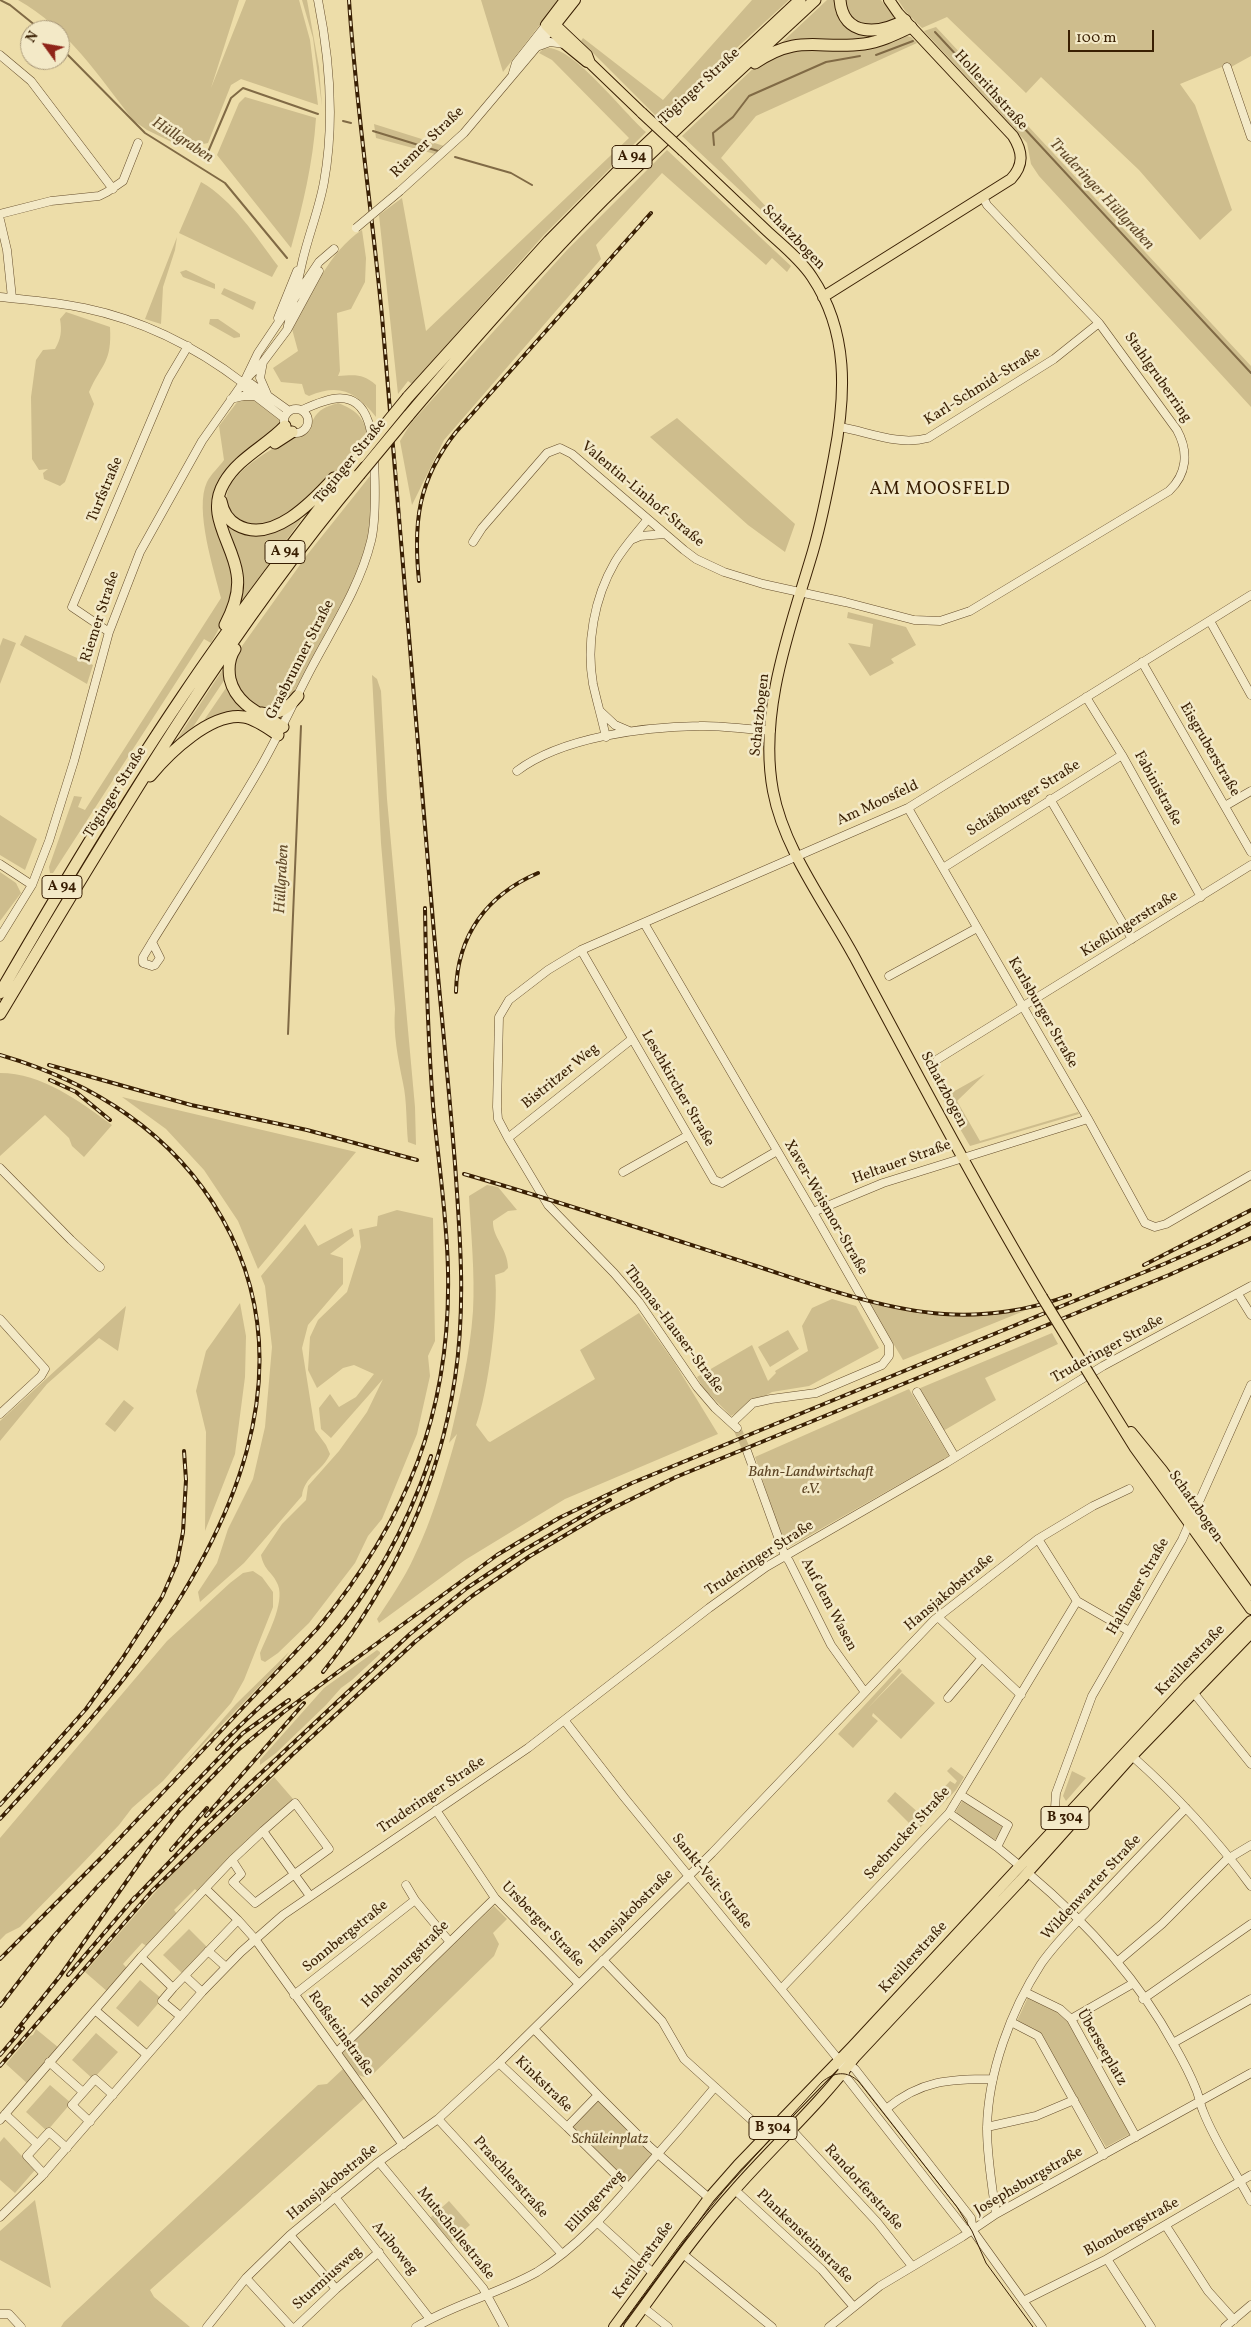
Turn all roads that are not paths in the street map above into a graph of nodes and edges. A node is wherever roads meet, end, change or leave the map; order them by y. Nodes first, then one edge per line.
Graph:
1 (318, 0) edge
2 (565, 0) edge
3 (575, 0) edge
4 (800, 0) edge
5 (815, 0) edge
6 (840, 0) edge
7 (889, 0) edge
8 (908, 24) junction
9 (551, 25) junction
10 (565, 44) junction
11 (538, 47) junction
12 (0, 55) edge
13 (590, 62) junction
14 (1227, 67) dead end
15 (513, 73) junction
16 (718, 90) junction
17 (1247, 113) edge
18 (1251, 137) edge
19 (138, 143) dead end
20 (113, 189) junction
21 (983, 197) junction
22 (0, 214) edge
23 (0, 220) edge
24 (356, 228) dead end
25 (302, 263) junction
26 (0, 297) edge
27 (823, 297) junction
28 (12, 298) junction
29 (293, 302) junction
30 (1099, 323) junction
31 (274, 329) junction
32 (287, 330) junction
33 (188, 346) junction
34 (263, 362) junction
35 (244, 382) junction
36 (255, 396) junction
37 (267, 396) junction
38 (231, 399) junction
39 (305, 413) junction
40 (288, 422) junction
41 (840, 427) junction
42 (358, 457) junction
43 (220, 492) junction
44 (647, 520) junction
45 (665, 534) junction
46 (631, 540) junction
47 (473, 542) dead end
48 (801, 592) junction
49 (1251, 595) edge
50 (252, 615) junction
51 (1210, 621) junction
52 (109, 632) junction
53 (214, 650) junction
54 (1142, 662) junction
55 (298, 696) junction
56 (1251, 696) edge
57 (1086, 697) junction
58 (600, 711) junction
59 (259, 713) junction
60 (771, 730) junction
61 (281, 731) junction
62 (631, 732) junction
63 (606, 736) junction
64 (1122, 755) junction
65 (517, 771) dead end
66 (1251, 791) edge
67 (1050, 799) junction
68 (1225, 806) junction
69 (908, 808) junction
70 (116, 818) junction
71 (1251, 852) edge
72 (797, 856) junction
73 (0, 864) edge
74 (1251, 865) edge
75 (942, 868) junction
76 (32, 885) junction
77 (1201, 897) junction
78 (644, 923) junction
79 (977, 928) junction
80 (0, 937) edge
81 (1132, 939) junction
82 (152, 942) dead end
83 (582, 950) junction
84 (889, 976) dead end
85 (0, 993) edge
86 (503, 1008) joint
87 (1023, 1008) junction
88 (0, 1014) edge
89 (632, 1038) junction
90 (938, 1058) dead end
91 (1088, 1119) junction
92 (688, 1136) junction
93 (508, 1138) junction
94 (777, 1151) junction
95 (962, 1157) junction
96 (0, 1168) edge
97 (623, 1172) dead end
98 (1251, 1175) edge
99 (813, 1212) junction
100 (100, 1266) dead end
101 (1251, 1286) edge
102 (1238, 1294) junction
103 (1251, 1315) edge
104 (0, 1318) edge
105 (1251, 1385) edge
106 (917, 1392) dead end
107 (1249, 1398) edge
108 (0, 1414) edge
109 (1118, 1419) junction
110 (735, 1425) joint
111 (747, 1451) tunnel mouth
112 (955, 1457) junction
113 (1129, 1489) dead end
114 (1194, 1515) junction
115 (1189, 1525) junction
116 (1038, 1538) junction
117 (784, 1556) junction
118 (1251, 1595) edge
119 (1077, 1601) junction
120 (1251, 1609) edge
121 (938, 1617) junction
122 (1251, 1621) edge
123 (1129, 1631) junction
124 (1251, 1633) edge
125 (981, 1659) junction
126 (864, 1691) junction
127 (1193, 1692) junction
128 (1021, 1694) junction
129 (948, 1698) dead end
130 (565, 1721) junction
131 (1132, 1756) junction
132 (1251, 1764) edge
133 (961, 1796) junction
134 (1186, 1808) junction
135 (436, 1810) junction
136 (949, 1813) junction
137 (1068, 1818) junction
138 (263, 1831) junction
139 (1251, 1844) edge
140 (997, 1847) junction
141 (1230, 1858) junction
142 (232, 1860) junction
143 (1024, 1870) junction
144 (294, 1875) junction
145 (688, 1876) junction
146 (406, 1885) dead end
147 (1251, 1886) edge
148 (206, 1889) junction
149 (310, 1896) junction
150 (495, 1898) junction
151 (415, 1900) junction
152 (1080, 1919) junction
153 (238, 1920) junction
154 (1251, 1924) edge
155 (255, 1939) junction
156 (449, 1942) junction
157 (208, 1951) junction
158 (142, 1957) junction
159 (603, 1960) junction
160 (1117, 1962) junction
161 (226, 1967) junction
162 (185, 1976) junction
163 (579, 1984) junction
164 (1132, 1984) junction
165 (173, 1988) junction
166 (781, 1990) junction
167 (202, 1992) junction
168 (1025, 1992) junction
169 (294, 1995) junction
170 (1143, 1998) junction
171 (1251, 1999) edge
172 (95, 2010) junction
173 (180, 2016) junction
174 (1071, 2019) junction
175 (1011, 2022) junction
176 (534, 2029) junction
177 (1173, 2043) junction
178 (337, 2052) junction
179 (147, 2055) junction
180 (839, 2060) junction
181 (49, 2062) junction
182 (499, 2063) junction
183 (850, 2064) junction
184 (843, 2073) junction
185 (1251, 2074) edge
186 (993, 2079) junction
187 (716, 2087) junction
188 (83, 2092) junction
189 (113, 2095) junction
190 (598, 2095) junction
191 (1074, 2100) junction
192 (1200, 2103) junction
193 (886, 2109) junction
194 (3, 2117) edge
195 (438, 2119) junction
196 (90, 2122) junction
197 (567, 2127) junction
198 (987, 2127) junction
199 (791, 2129) junction
200 (767, 2134) junction
201 (1136, 2137) junction
202 (37, 2144) junction
203 (403, 2144) junction
204 (67, 2148) junction
205 (658, 2154) junction
206 (1104, 2156) junction
207 (379, 2162) junction
208 (44, 2174) junction
209 (1251, 2175) edge
210 (1240, 2182) junction
211 (628, 2187) junction
212 (735, 2190) junction
213 (335, 2197) junction
214 (709, 2198) junction
215 (1251, 2201) edge
216 (996, 2214) junction
217 (0, 2217) edge
218 (598, 2223) junction
219 (1166, 2226) junction
220 (972, 2231) junction
221 (290, 2236) junction
222 (379, 2252) junction
223 (562, 2254) junction
224 (683, 2254) junction
225 (1107, 2259) junction
226 (912, 2266) junction
227 (653, 2273) junction
228 (246, 2278) junction
229 (336, 2289) junction
230 (487, 2297) junction
231 (1023, 2301) junction
232 (1251, 2305) edge
233 (853, 2306) junction
234 (644, 2308) junction
235 (0, 2314) edge
236 (430, 2319) junction
237 (1234, 2320) junction
238 (22, 2327) edge
239 (207, 2327) edge
240 (292, 2327) edge
241 (296, 2327) edge
242 (416, 2327) edge
243 (504, 2327) edge
244 (614, 2327) edge
245 (630, 2327) edge
246 (668, 2327) edge
247 (772, 2327) edge
248 (829, 2327) edge
249 (1042, 2327) edge
250 (1151, 2327) edge
251 (1226, 2327) edge

1 - 25 street
2 - 9 main road, Riemer Straße
3 - 9 main road, Riemer Straße
4 - 42 highway, Töginger Straße / A 94, bridge
5 - 16 highway, Töginger Straße / A 94
6 - 8 highway
7 - 8 main road, Hollerithstraße
8 - 16 highway
8 - 21 main road, Hollerithstraße
9 - 10 main road, Schatzbogen
9 - 11 street, Riemer Straße
9 - 13 main road, Schatzbogen
9 - 15 street, Riemer Straße
10 - 11 street
10 - 13 main road, Schatzbogen
11 - 15 street, Riemer Straße
12 - 20 street
13 - 27 main road, Schatzbogen, bridge
14 - 17 street
15 - 24 street, Riemer Straße, bridge
16 - 50 highway, Töginger Straße / A 94, bridge
17 - 18 street
19 - 20 street
20 - 22 street
21 - 27 main road
21 - 30 street, Stahlgruberring
23 - 28 street
25 - 29 street
25 - 31 street
26 - 28 street
27 - 41 main road, Schatzbogen
28 - 33 street
29 - 31 street, Riemer Straße
29 - 32 street
29 - 32 street, Riemer Straße
30 - 41 street, Karl-Schmid-Straße
30 - 48 street, Stahlgruberring
31 - 35 street, Riemer Straße
32 - 34 street, Riemer Straße
33 - 35 street
33 - 52 street, Turfstraße
34 - 35 street, Riemer Straße
34 - 37 street
35 - 36 street
35 - 37 street
35 - 38 street, Riemer Straße
36 - 38 street
36 - 40 street
37 - 40 street
38 - 52 street, Riemer Straße
39 - 40 street
39 - 40 street, Grasbrunner Straße
39 - 55 street, Grasbrunner Straße
40 - 43 highway
41 - 48 main road, Schatzbogen
42 - 43 highway
42 - 53 highway, Töginger Straße / A 94
43 - 53 highway
44 - 45 street, Valentin-Linhof-Straße
44 - 46 street
44 - 47 street, Valentin-Linhof-Straße
45 - 46 street
45 - 48 street, Valentin-Linhof-Straße
46 - 58 street
48 - 60 main road, Schatzbogen
49 - 51 street, Am Moosfeld
50 - 59 highway
50 - 70 highway, Töginger Straße / A 94
51 - 54 street, Am Moosfeld
51 - 56 street
52 - 76 street, Riemer Straße
53 - 85 highway, Töginger Straße / A 94
54 - 57 street, Am Moosfeld
54 - 68 street, Eisgruberstraße
55 - 59 highway
55 - 61 street, Grasbrunner Straße
57 - 64 street, Fabinistraße
57 - 69 street, Am Moosfeld
58 - 62 street
58 - 63 street
59 - 61 highway
60 - 62 street
60 - 72 main road, Schatzbogen
61 - 70 highway
61 - 82 street, Grasbrunner Straße
62 - 63 street
63 - 65 street
64 - 67 street, Schäßburger Straße
64 - 77 street, Fabinistraße
66 - 68 street
67 - 75 street, Schäßburger Straße
67 - 81 street
68 - 71 street, Eisgruberstraße
69 - 72 street, Am Moosfeld
69 - 75 street, Karlsburger Straße
70 - 88 highway, Töginger Straße / A 94
72 - 78 street, Am Moosfeld
72 - 95 main road, Schatzbogen
73 - 76 street
74 - 77 street, Kießlingerstraße
75 - 79 street, Karlsburger Straße
76 - 80 street, Riemer Straße
77 - 81 street, Kießlingerstraße
78 - 83 street, Am Moosfeld
78 - 94 street, Xaver-Weismor-Straße
79 - 84 street
79 - 87 street, Karlsburger Straße
81 - 87 street, Kießlingerstraße
83 - 86 street, Am Moosfeld
83 - 89 street, Leschkircher Straße
86 - 93 street, Thomas-Hauser-Straße
87 - 90 street, Kießlingerstraße
87 - 91 street, Karlsburger Straße
89 - 92 street, Leschkircher Straße
89 - 93 street, Bistritzer Weg
91 - 95 street, Heltauer Straße
91 - 98 street, Karlsburger Straße
92 - 94 street, Leschkircher Straße
92 - 97 street
93 - 110 street, Thomas-Hauser-Straße
94 - 99 street, Xaver-Weismor-Straße
95 - 99 street, Heltauer Straße
95 - 109 main road, Schatzbogen, bridge
96 - 100 street
99 - 110 street, Xaver-Weismor-Straße
101 - 102 street, Truderinger Straße
102 - 103 street
102 - 112 street, Truderinger Straße
104 - 108 street
105 - 107 street, Halfinger Straße
106 - 112 street
107 - 114 street, Halfinger Straße
109 - 114 main road, Schatzbogen
109 - 115 main road, Schatzbogen
111 - 117 street
112 - 117 street, Truderinger Straße
113 - 116 street, Hansjakobstraße
114 - 115 street, Halfinger Straße
114 - 118 main road, Schatzbogen
115 - 120 main road, Schatzbogen
115 - 123 street, Halfinger Straße
116 - 119 street
116 - 121 street, Hansjakobstraße
117 - 126 street, Auf dem Wasen
117 - 130 street, Truderinger Straße
119 - 123 street
119 - 128 street, Seebrucker Straße
121 - 125 street
121 - 126 street, Hansjakobstraße
122 - 137 main road, Kreillerstraße / B 304
123 - 137 street, Halfinger Straße
124 - 127 main road, Kreillerstraße / B 304
125 - 128 street
125 - 129 street
126 - 145 street, Hansjakobstraße
127 - 131 main road, Kreillerstraße / B 304
127 - 132 street
128 - 133 street, Seebrucker Straße
130 - 135 street, Truderinger Straße
130 - 145 street, Sankt-Veit-Straße
131 - 134 street
131 - 137 main road, Kreillerstraße / B 304
133 - 136 street, Seebrucker Straße
133 - 140 street
134 - 141 street
134 - 152 street, Wildenwarter Straße
135 - 149 street, Truderinger Straße
135 - 150 street, Ursberger Straße
136 - 140 street
136 - 166 street, Seebrucker Straße
137 - 143 main road, Kreillerstraße / B 304
138 - 142 street
138 - 144 street
138 - 144 street
139 - 141 street
140 - 143 street
141 - 147 street
141 - 160 street
142 - 144 street
142 - 148 street
143 - 152 street
143 - 180 main road, Kreillerstraße / B 304
143 - 183 main road, Kreillerstraße / B 304
144 - 149 street
145 - 159 street, Hansjakobstraße
145 - 166 street, Sankt-Veit-Straße
146 - 151 street
148 - 153 street
148 - 158 street
149 - 155 street, Truderinger Straße
150 - 156 street, Hohenburgstraße
150 - 163 street, Ursberger Straße
151 - 156 street
151 - 169 street, Sonnbergstraße
152 - 160 street
152 - 168 street, Wildenwarter Straße
153 - 155 street
153 - 157 street
154 - 170 street
155 - 161 street, Truderinger Straße
155 - 169 street, Roßsteinstraße
156 - 178 street, Hohenburgstraße
157 - 161 street
157 - 162 street
158 - 165 street
158 - 172 street
159 - 163 street, Hansjakobstraße
159 - 187 street
160 - 164 street
161 - 167 street, Truderinger Straße
162 - 165 street
162 - 167 street
163 - 176 street, Hansjakobstraße
164 - 170 street
164 - 174 street
165 - 173 street
166 - 180 street, Sankt-Veit-Straße
167 - 173 street, Truderinger Straße
168 - 174 street, Überseeplatz
168 - 175 street, Wildenwarter Straße
169 - 178 street, Roßsteinstraße
170 - 177 street
171 - 177 street
172 - 179 street
172 - 181 street
173 - 179 street, Truderinger Straße
174 - 201 street, Überseeplatz
175 - 186 street, Wildenwarter Straße
175 - 191 street
176 - 182 street, Hansjakobstraße
176 - 190 street
177 - 192 street
178 - 203 street, Roßsteinstraße
179 - 189 street, Truderinger Straße
180 - 183 street
180 - 184 street, Sankt-Veit-Straße
180 - 200 main road, Kreillerstraße / B 304
181 - 188 street
181 - 194 street
182 - 195 street, Hansjakobstraße
182 - 197 street, Kinkstraße
183 - 184 main road, Kreillerstraße / B 304
183 - 193 street, Sankt-Veit-Straße
184 - 199 main road, Kreillerstraße / B 304
184 - 220 street, Sankt-Veit-Straße
185 - 192 street, Josephsburgstraße
186 - 193 street
186 - 198 street, Wildenwarter Straße
187 - 200 street
187 - 205 street, Ellingerweg
188 - 189 street
188 - 196 street
189 - 196 street, Truderinger Straße
190 - 197 street
190 - 205 street
191 - 198 street
191 - 206 street
192 - 201 street, Josephsburgstraße
192 - 210 street
193 - 220 street, Sankt-Veit-Straße
194 - 202 street
195 - 203 street, Hansjakobstraße
195 - 223 street, Praschlerstraße
196 - 204 street, Truderinger Straße
197 - 211 street
198 - 216 street, Wildenwarter Straße
199 - 212 main road, Kreillerstraße / B 304
199 - 226 street, Randorferstraße
200 - 214 main road, Kreillerstraße / B 304
201 - 206 street, Josephsburgstraße
202 - 204 street
202 - 208 street
203 - 207 street, Hansjakobstraße
204 - 208 street, Truderinger Straße
205 - 211 street, Ellingerweg
205 - 214 street
206 - 216 street, Josephsburgstraße
207 - 213 street, Hansjakobstraße
207 - 230 street, Mutschellestraße
208 - 217 street, Truderinger Straße
209 - 210 street, Blombergstraße
210 - 215 street
210 - 219 street, Blombergstraße
211 - 218 street, Ellingerweg
212 - 224 main road, Kreillerstraße / B 304
212 - 233 street, Plankensteinstraße
213 - 221 street, Hansjakobstraße
213 - 222 street, Ariboweg
214 - 227 main road, Kreillerstraße / B 304
216 - 220 street, Josephsburgstraße
218 - 223 street, Ellingerweg
218 - 227 street
219 - 225 street, Blombergstraße
219 - 237 street
220 - 226 street, Josephsburgstraße
220 - 231 street, Sankt-Veit-Straße
221 - 228 street, Hansjakobstraße
221 - 229 street
222 - 229 street, Sturmiusweg
222 - 236 street, Ariboweg
223 - 230 street, Ellingerweg
224 - 234 main road, Kreillerstraße / B 304
224 - 247 street
225 - 231 street, Blombergstraße
225 - 250 street
226 - 233 street, Josephsburgstraße
227 - 244 main road, Kreillerstraße / B 304
228 - 239 street, Hansjakobstraße
228 - 240 street
229 - 241 street, Sturmiusweg
230 - 236 street, Ellingerweg
230 - 243 street, Mutschellestraße
231 - 249 street, Sankt-Veit-Straße
232 - 237 street
233 - 248 street, Josephsburgstraße
234 - 245 main road, Kreillerstraße / B 304
234 - 246 street
235 - 238 street
236 - 242 street, Ellingerweg
237 - 251 street

